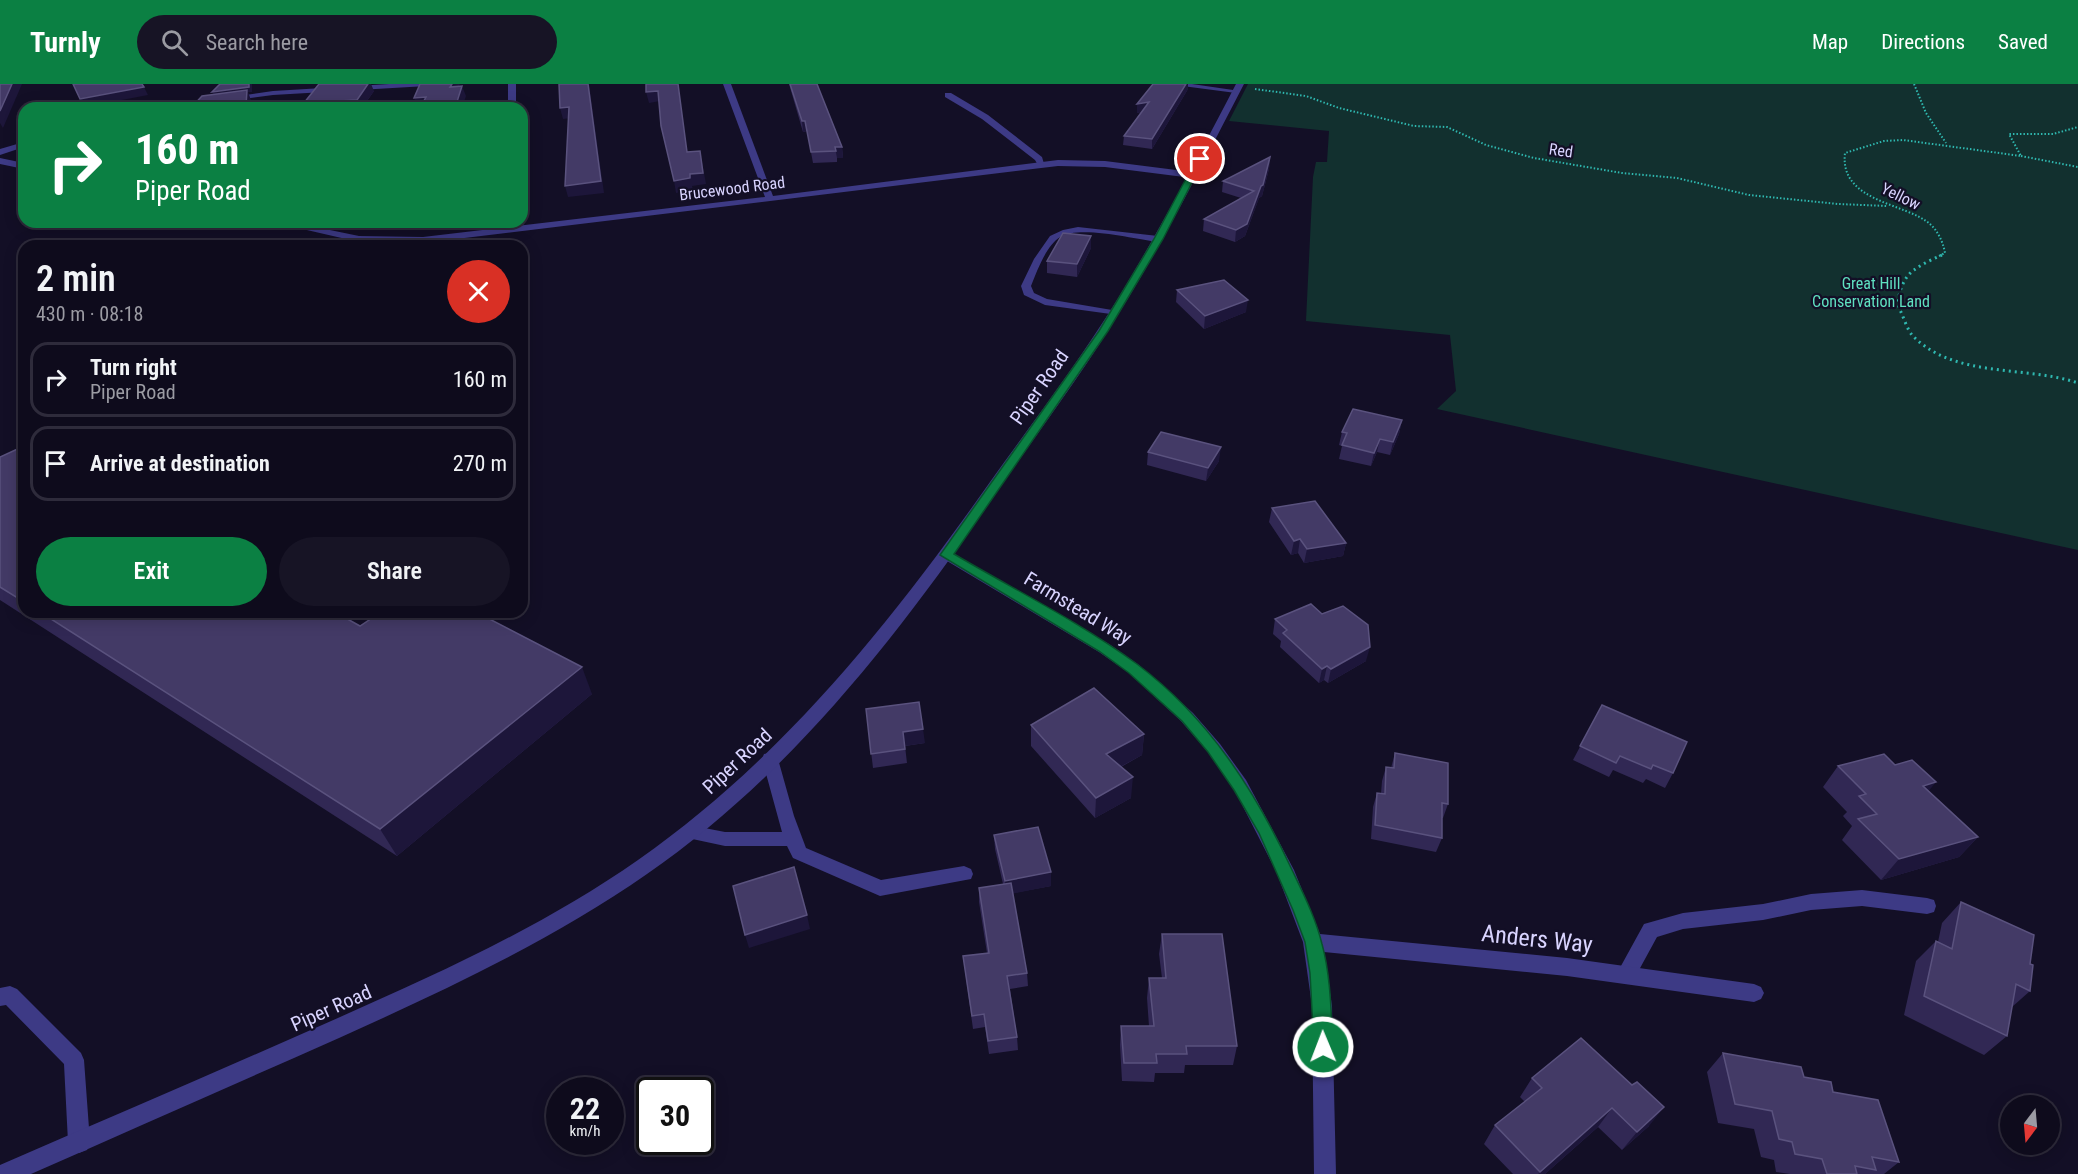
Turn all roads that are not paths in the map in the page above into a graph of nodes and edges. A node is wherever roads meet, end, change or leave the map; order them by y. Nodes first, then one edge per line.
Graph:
1 (427, 84) edge
2 (512, 84) edge
3 (727, 84) edge
4 (1171, 84) edge
5 (1238, 87) edge
6 (948, 95) dead end
7 (206, 102) edge
8 (512, 102) edge
9 (18, 146) edge
10 (0, 152) edge
11 (0, 161) edge
12 (18, 165) edge
13 (1042, 165) junction
14 (1192, 174) junction
15 (770, 199) junction
16 (528, 225) edge
17 (305, 228) edge
18 (502, 228) edge
19 (1158, 239) junction
20 (379, 240) edge
21 (379, 240) edge
22 (423, 240) edge
23 (423, 240) edge
24 (1114, 313) junction
25 (947, 555) junction
26 (770, 759) junction
27 (689, 832) junction
28 (794, 839) junction
29 (964, 874) dead end
30 (1928, 906) dead end
31 (1313, 942) junction
32 (1626, 975) junction
33 (1754, 993) dead end
34 (0, 997) edge
35 (79, 1142) junction
36 (5, 1174) edge
37 (1325, 1174) edge

1 - 7 street
2 - 8 street
3 - 15 street
4 - 5 street
5 - 14 street, Piper Road
6 - 13 street
9 - 10 street
11 - 12 street
13 - 14 street, Brucewood Road
13 - 15 street, Brucewood Road
14 - 19 street, Piper Road
15 - 16 street, Brucewood Road
17 - 20 street, Brucewood Road
18 - 23 street, Brucewood Road
19 - 24 street, Piper Road
19 - 24 street
21 - 22 street, Brucewood Road
24 - 25 street, Piper Road
25 - 26 street, Piper Road
25 - 31 street, Farmstead Way
26 - 27 street, Piper Road
26 - 28 street
27 - 28 street
27 - 35 street, Piper Road
28 - 29 street
30 - 32 street
31 - 32 street, Anders Way
31 - 37 street, Farmstead Way
32 - 33 street, Anders Way
34 - 35 street
35 - 36 street, Piper Road

